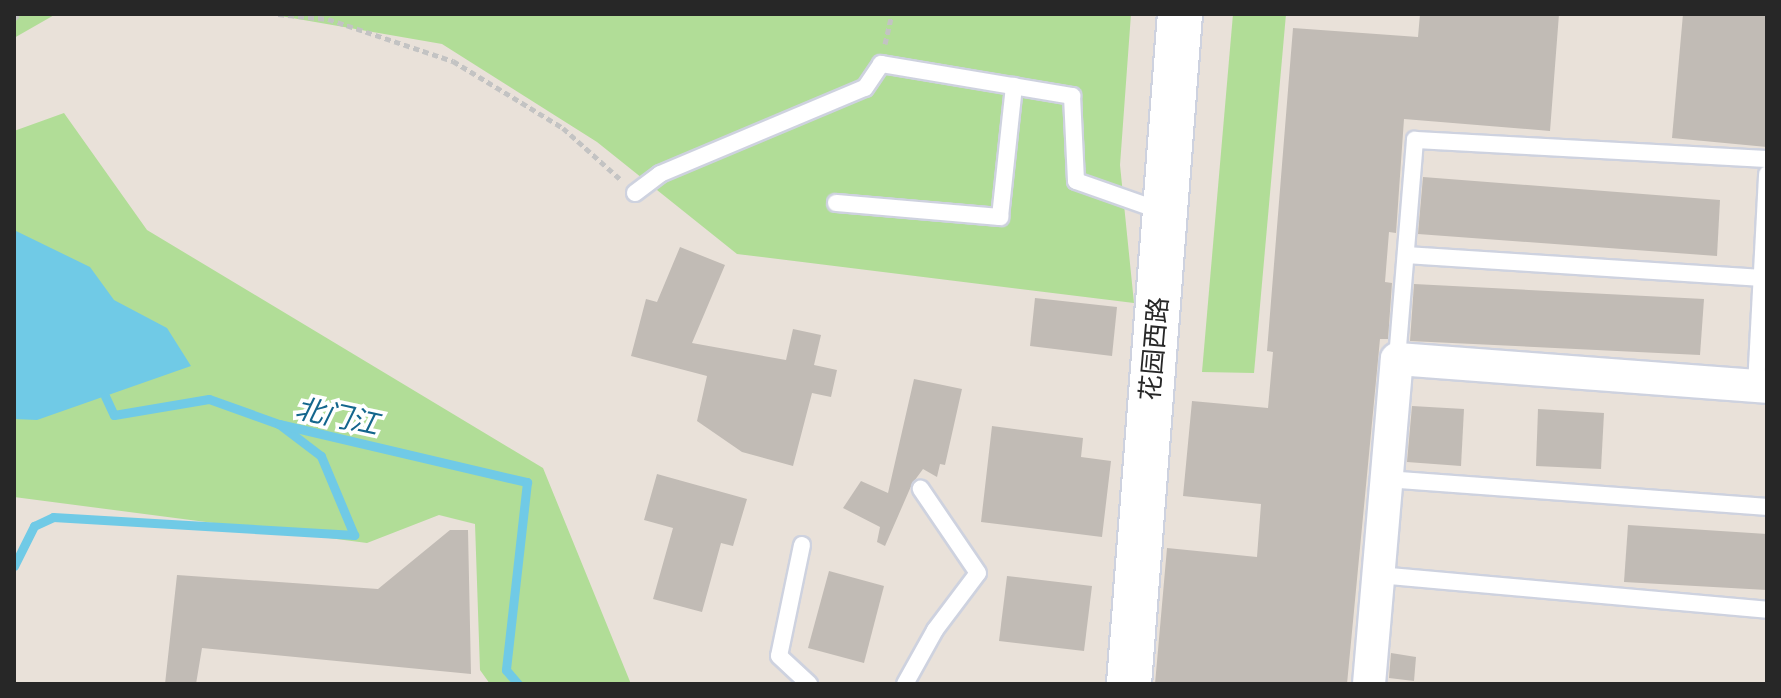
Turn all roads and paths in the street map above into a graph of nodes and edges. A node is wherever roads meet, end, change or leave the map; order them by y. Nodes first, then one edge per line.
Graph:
1 (19, 14) edge
2 (278, 14) edge
3 (892, 14) edge
4 (1180, 14) edge
5 (14, 19) edge
6 (881, 64) junction
7 (1014, 86) junction
8 (1767, 159) edge
9 (1767, 174) edge
10 (635, 193) joint
11 (836, 203) dead end
12 (1166, 213) junction
13 (1406, 255) junction
14 (1762, 278) junction
15 (1397, 359) junction
16 (1761, 386) edge
17 (1387, 479) junction
18 (921, 489) dead end
19 (1767, 507) edge
20 (802, 545) dead end
21 (1378, 575) junction
22 (1767, 610) edge
23 (809, 684) edge
24 (905, 684) edge
25 (1129, 684) edge
26 (1369, 684) edge

1 - 5 path
2 - 10 path
3 - 6 path
4 - 12 street, 花园西路
6 - 7 lane
6 - 10 lane
7 - 11 lane
7 - 12 lane
8 - 13 lane
9 - 14 lane
12 - 25 street, 花园西路
13 - 14 lane
13 - 15 lane
14 - 16 lane
15 - 16 street
15 - 17 street
17 - 19 lane
17 - 21 street
18 - 24 lane
20 - 23 lane
21 - 22 lane
21 - 26 street

